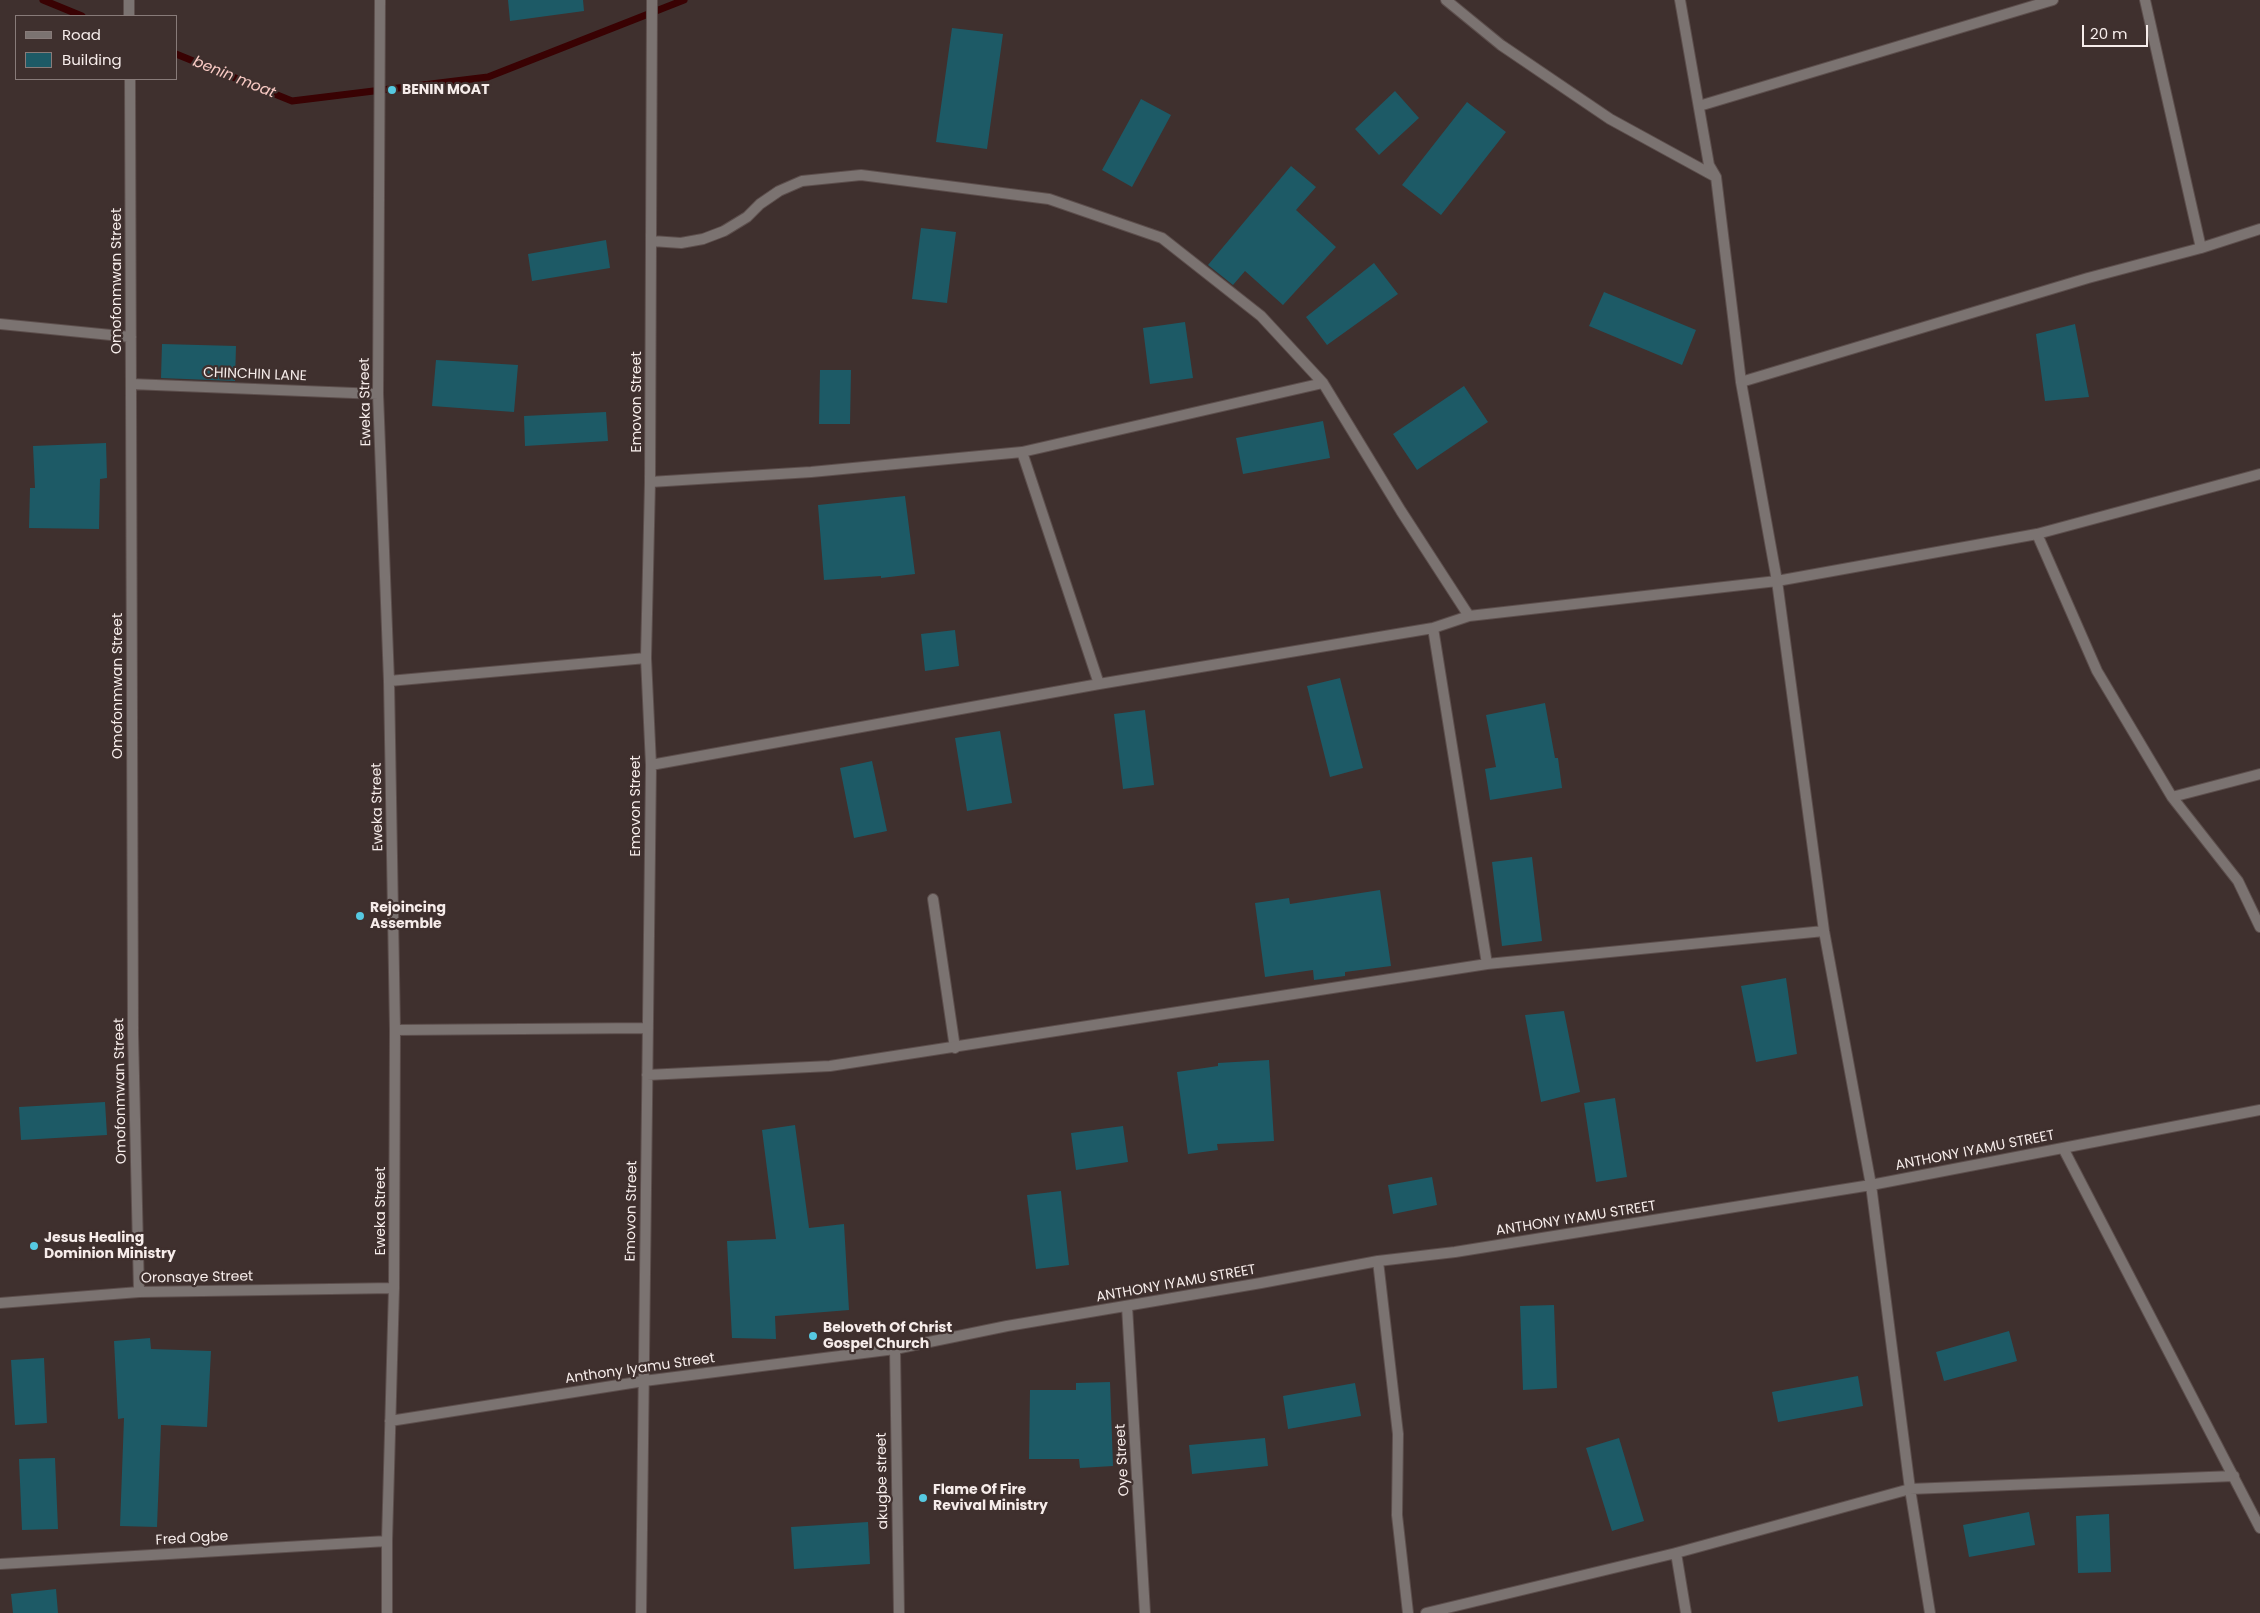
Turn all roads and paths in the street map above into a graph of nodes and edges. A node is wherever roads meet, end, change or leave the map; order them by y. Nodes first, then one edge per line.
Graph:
1 (129, 0) edge
2 (380, 0) edge
3 (652, 0) edge
4 (1446, 0) edge
5 (1680, 0) edge
6 (2053, 0) edge
7 (2146, 0) edge
8 (129, 15) edge
9 (130, 80) edge
10 (1699, 106) junction
11 (1716, 176) junction
12 (2260, 229) edge
13 (652, 241) junction
14 (2202, 248) junction
15 (0, 324) edge
16 (131, 337) junction
17 (1741, 382) junction
18 (1323, 383) junction
19 (131, 384) junction
20 (378, 394) junction
21 (1022, 452) junction
22 (2260, 474) edge
23 (650, 482) junction
24 (2037, 534) junction
25 (1777, 581) junction
26 (1469, 616) junction
27 (1433, 628) junction
28 (646, 658) junction
29 (390, 680) junction
30 (1098, 684) junction
31 (651, 765) junction
32 (2260, 774) edge
33 (2172, 797) junction
34 (933, 899) dead end
35 (2260, 927) edge
36 (1824, 931) junction
37 (1486, 964) junction
38 (648, 1028) junction
39 (395, 1030) junction
40 (955, 1048) junction
41 (647, 1075) junction
42 (2260, 1110) edge
43 (2063, 1148) junction
44 (1871, 1185) junction
45 (1378, 1261) junction
46 (394, 1288) junction
47 (139, 1292) junction
48 (0, 1304) edge
49 (1127, 1306) junction
50 (895, 1349) junction
51 (644, 1381) junction
52 (390, 1421) junction
53 (2234, 1476) junction
54 (1910, 1489) junction
55 (2260, 1528) edge
56 (387, 1541) junction
57 (1676, 1553) junction
58 (0, 1564) edge
59 (387, 1613) edge
60 (641, 1613) edge
61 (899, 1613) edge
62 (1145, 1613) edge
63 (1408, 1613) edge
64 (1426, 1613) edge
65 (1686, 1613) edge
66 (1930, 1613) edge

1 - 8 street
2 - 20 street, Eweka Street
3 - 13 street, Emovon Street
4 - 11 street
5 - 10 street
6 - 10 street
7 - 14 street
9 - 16 street, Omofonmwan Street
10 - 11 street
11 - 17 street
12 - 14 street
13 - 18 street
13 - 23 street, Emovon Street
14 - 17 street
15 - 16 street
16 - 19 street, Omofonmwan Street
17 - 25 street
18 - 21 street
18 - 26 street
19 - 20 street, CHINCHIN LANE
19 - 47 street, Omofonmwan Street
20 - 29 street, Eweka Street
21 - 23 street
21 - 30 street
22 - 24 street
23 - 28 street, Emovon Street
24 - 25 street
24 - 33 street
25 - 26 street
25 - 36 street
26 - 27 street
27 - 30 street
27 - 37 street
28 - 29 street
28 - 31 street, Emovon Street
29 - 39 street, Eweka Street
30 - 31 street
31 - 38 street, Emovon Street
32 - 33 street
33 - 35 street
34 - 40 street
36 - 37 street
36 - 44 street
37 - 40 street
38 - 39 street
38 - 41 street, Emovon Street
39 - 46 street, Eweka Street
40 - 41 street
41 - 51 street, Emovon Street
42 - 43 street, ANTHONY IYAMU STREET
43 - 44 street, ANTHONY IYAMU STREET
43 - 53 street
44 - 45 street, ANTHONY IYAMU STREET
44 - 54 street
45 - 49 street, ANTHONY IYAMU STREET
45 - 63 street
46 - 47 street, Oronsaye Street
46 - 52 street, Eweka Street
47 - 48 street, Oronsaye Street
49 - 50 street, ANTHONY IYAMU STREET
49 - 62 street, Oye Street
50 - 51 street, Anthony Iyamu Street
50 - 61 street, akugbe street
51 - 52 street, Anthony Iyamu Street
51 - 60 street, Emovon Street
52 - 56 street, Eweka Street
53 - 54 street
53 - 55 street
54 - 57 street
54 - 66 street
56 - 58 street, Fred Ogbe
56 - 59 street, Eweka Street
57 - 64 street
57 - 65 street

